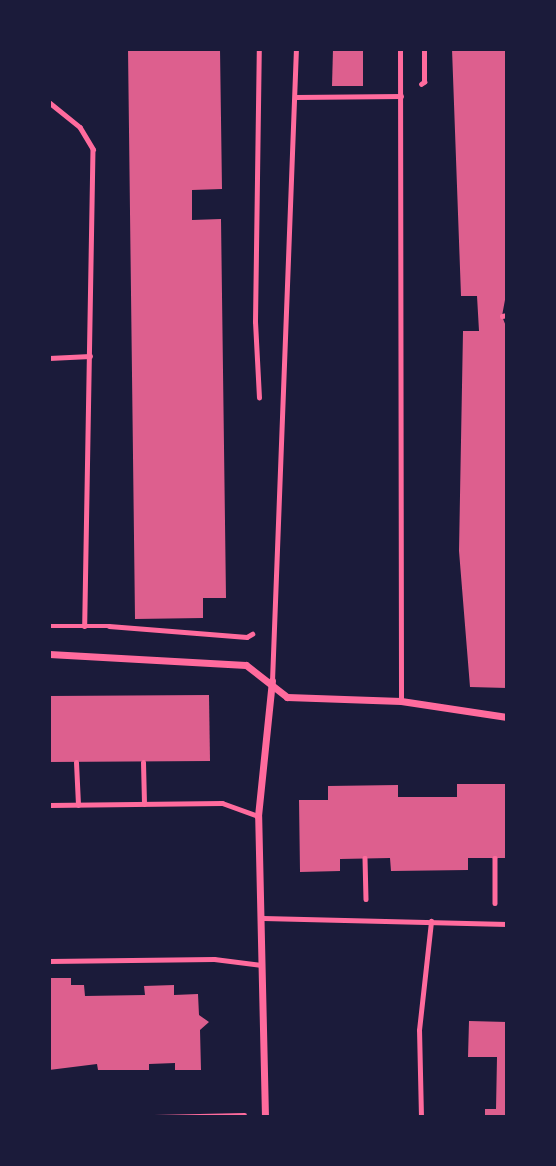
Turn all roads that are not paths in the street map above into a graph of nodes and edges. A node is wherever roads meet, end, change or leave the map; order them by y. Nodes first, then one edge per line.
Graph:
1 (296, 49) edge
2 (400, 49) edge
3 (401, 96) junction
4 (295, 97) junction
5 (49, 654) edge
6 (272, 681) junction
7 (401, 701) junction
8 (507, 717) edge
9 (76, 762) dead end
10 (143, 762) dead end
11 (145, 804) junction
12 (49, 805) edge
13 (78, 805) junction
14 (258, 816) junction
15 (263, 918) junction
16 (431, 921) junction
17 (507, 924) edge
18 (49, 961) edge
19 (262, 965) junction
20 (265, 1116) edge
21 (421, 1117) edge

1 - 4 lane
2 - 3 lane
3 - 4 lane
3 - 7 lane
4 - 6 lane
5 - 6 street
6 - 7 street
6 - 14 street
7 - 8 street
9 - 13 lane
10 - 11 lane
11 - 13 lane
11 - 14 lane
12 - 13 lane
14 - 15 street
15 - 16 lane
15 - 19 street
16 - 17 lane
16 - 21 lane
18 - 19 lane
19 - 20 street

